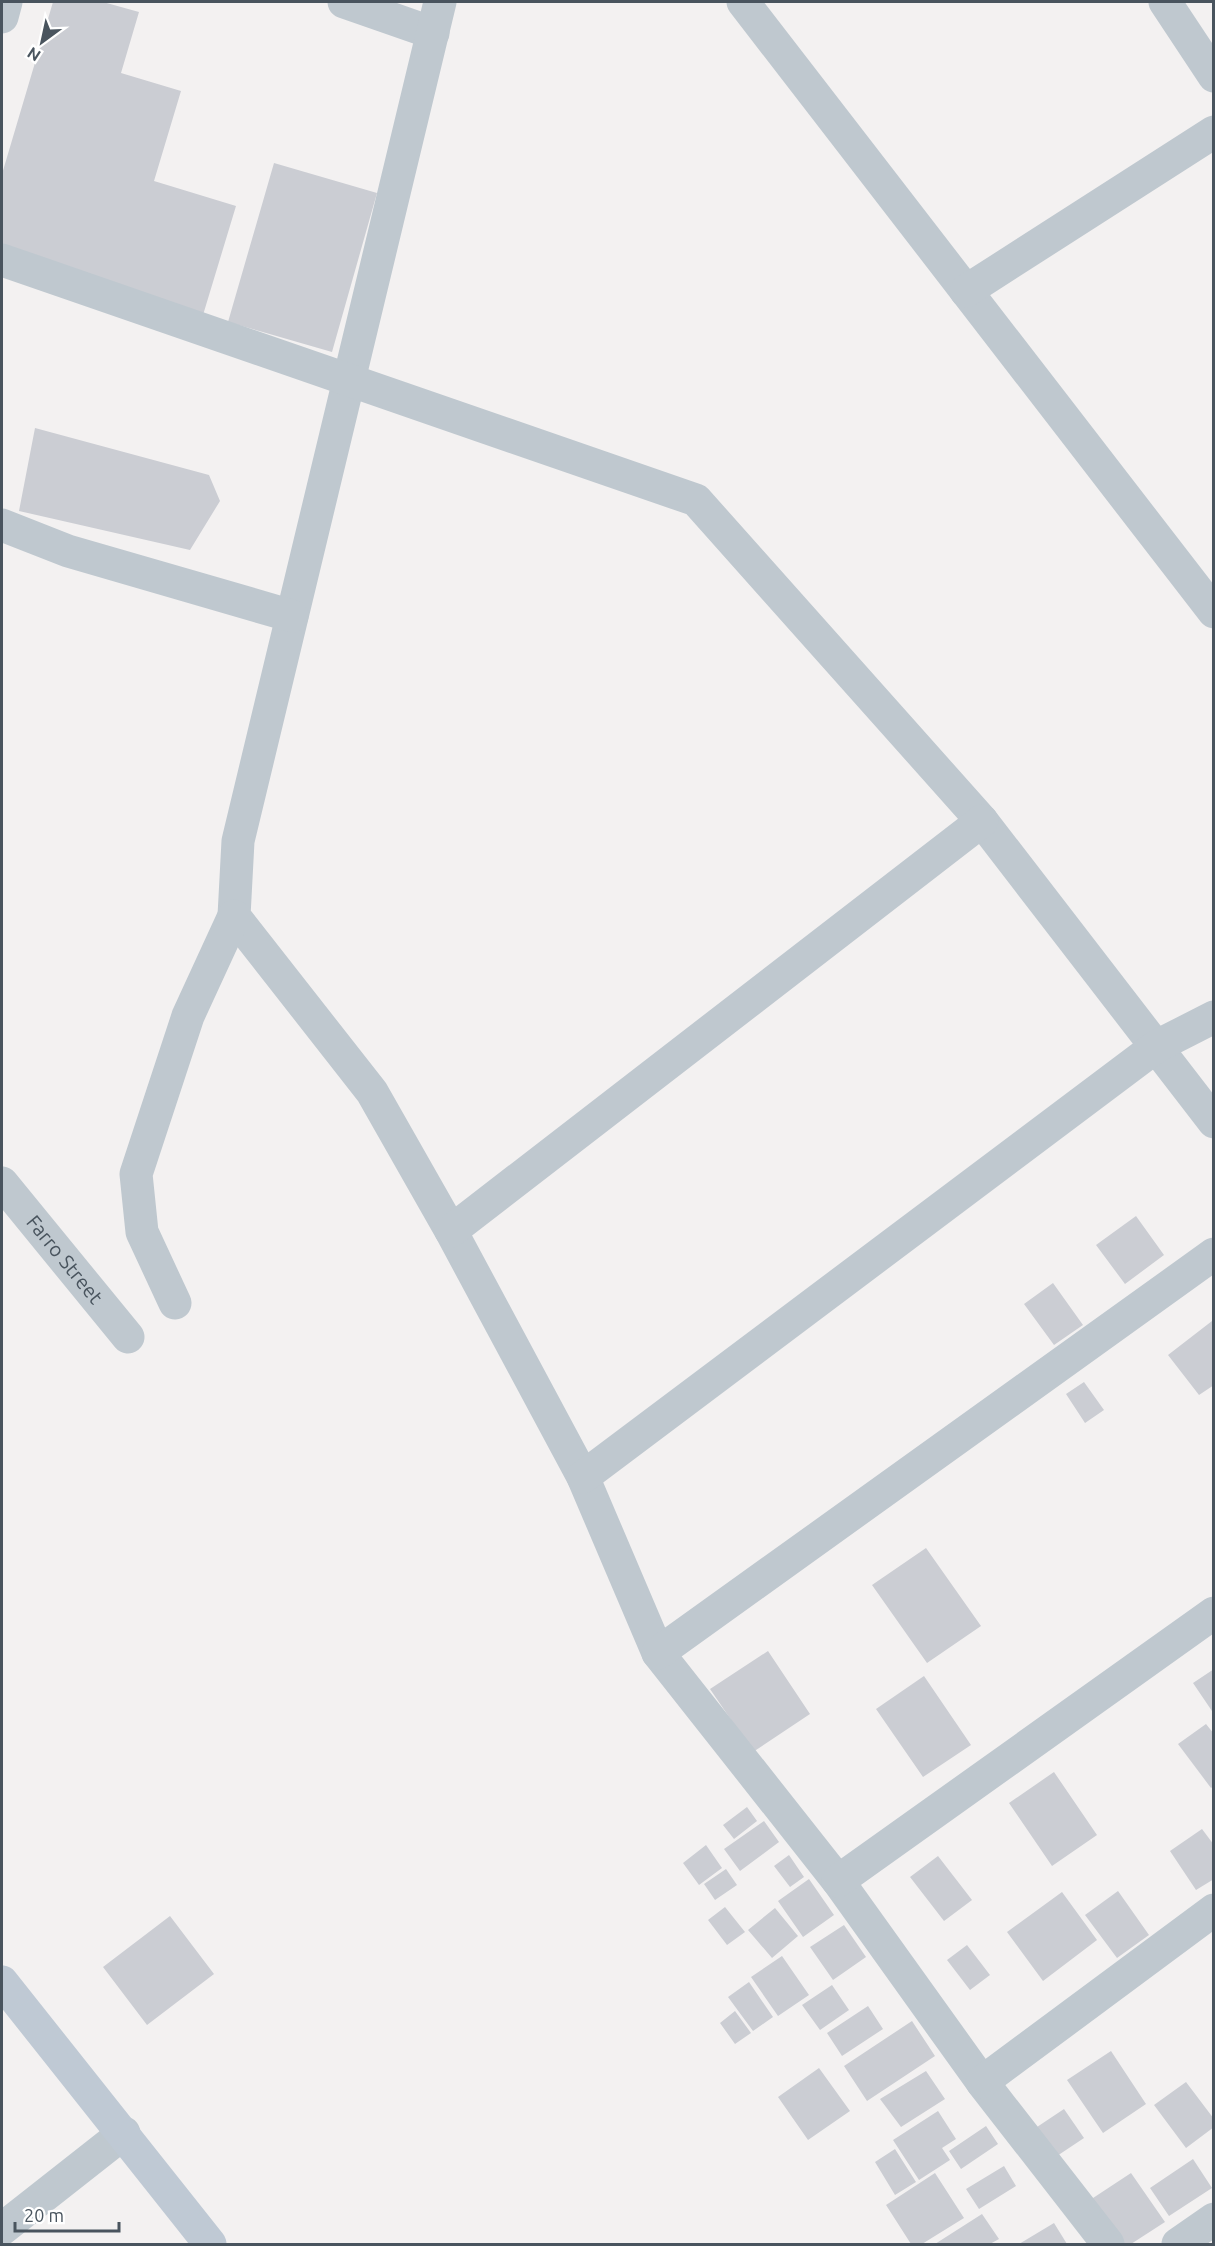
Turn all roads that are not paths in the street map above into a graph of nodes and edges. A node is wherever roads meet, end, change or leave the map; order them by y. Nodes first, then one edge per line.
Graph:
1 (6, 2) edge
2 (344, 2) edge
3 (440, 2) edge
4 (743, 2) edge
5 (1165, 2) edge
6 (2, 17) edge
7 (433, 33) junction
8 (1214, 76) edge
9 (1214, 132) edge
10 (2, 260) edge
11 (966, 291) junction
12 (350, 379) junction
13 (2, 525) edge
14 (1214, 612) edge
15 (292, 616) junction
16 (982, 820) junction
17 (234, 916) junction
18 (1214, 1017) edge
19 (1157, 1046) junction
20 (1214, 1122) edge
21 (2, 1183) edge
22 (451, 1231) junction
23 (1214, 1254) edge
24 (175, 1303) dead end
25 (128, 1337) dead end
26 (583, 1477) junction
27 (1214, 1613) edge
28 (658, 1653) junction
29 (838, 1881) junction
30 (1214, 1910) edge
31 (2, 1982) edge
32 (982, 2082) junction
33 (124, 2133) junction
34 (1214, 2218) edge
35 (2, 2229) edge
36 (210, 2244) edge
37 (1108, 2244) edge
38 (1178, 2244) edge

1 - 6 street
2 - 7 street
3 - 7 street
4 - 11 street
5 - 8 street
7 - 12 street
9 - 11 street
10 - 12 street
11 - 14 street
12 - 15 street
12 - 16 street
13 - 15 street
15 - 17 street
16 - 19 street
16 - 22 street
17 - 22 street
17 - 24 street
18 - 19 street
19 - 20 street
19 - 26 street
21 - 25 street, Farro Street
22 - 26 street
23 - 28 street
26 - 28 street
27 - 29 street
28 - 29 street
29 - 32 street
30 - 32 street
31 - 33 main road
32 - 37 street
33 - 35 street
33 - 36 main road
34 - 38 street

